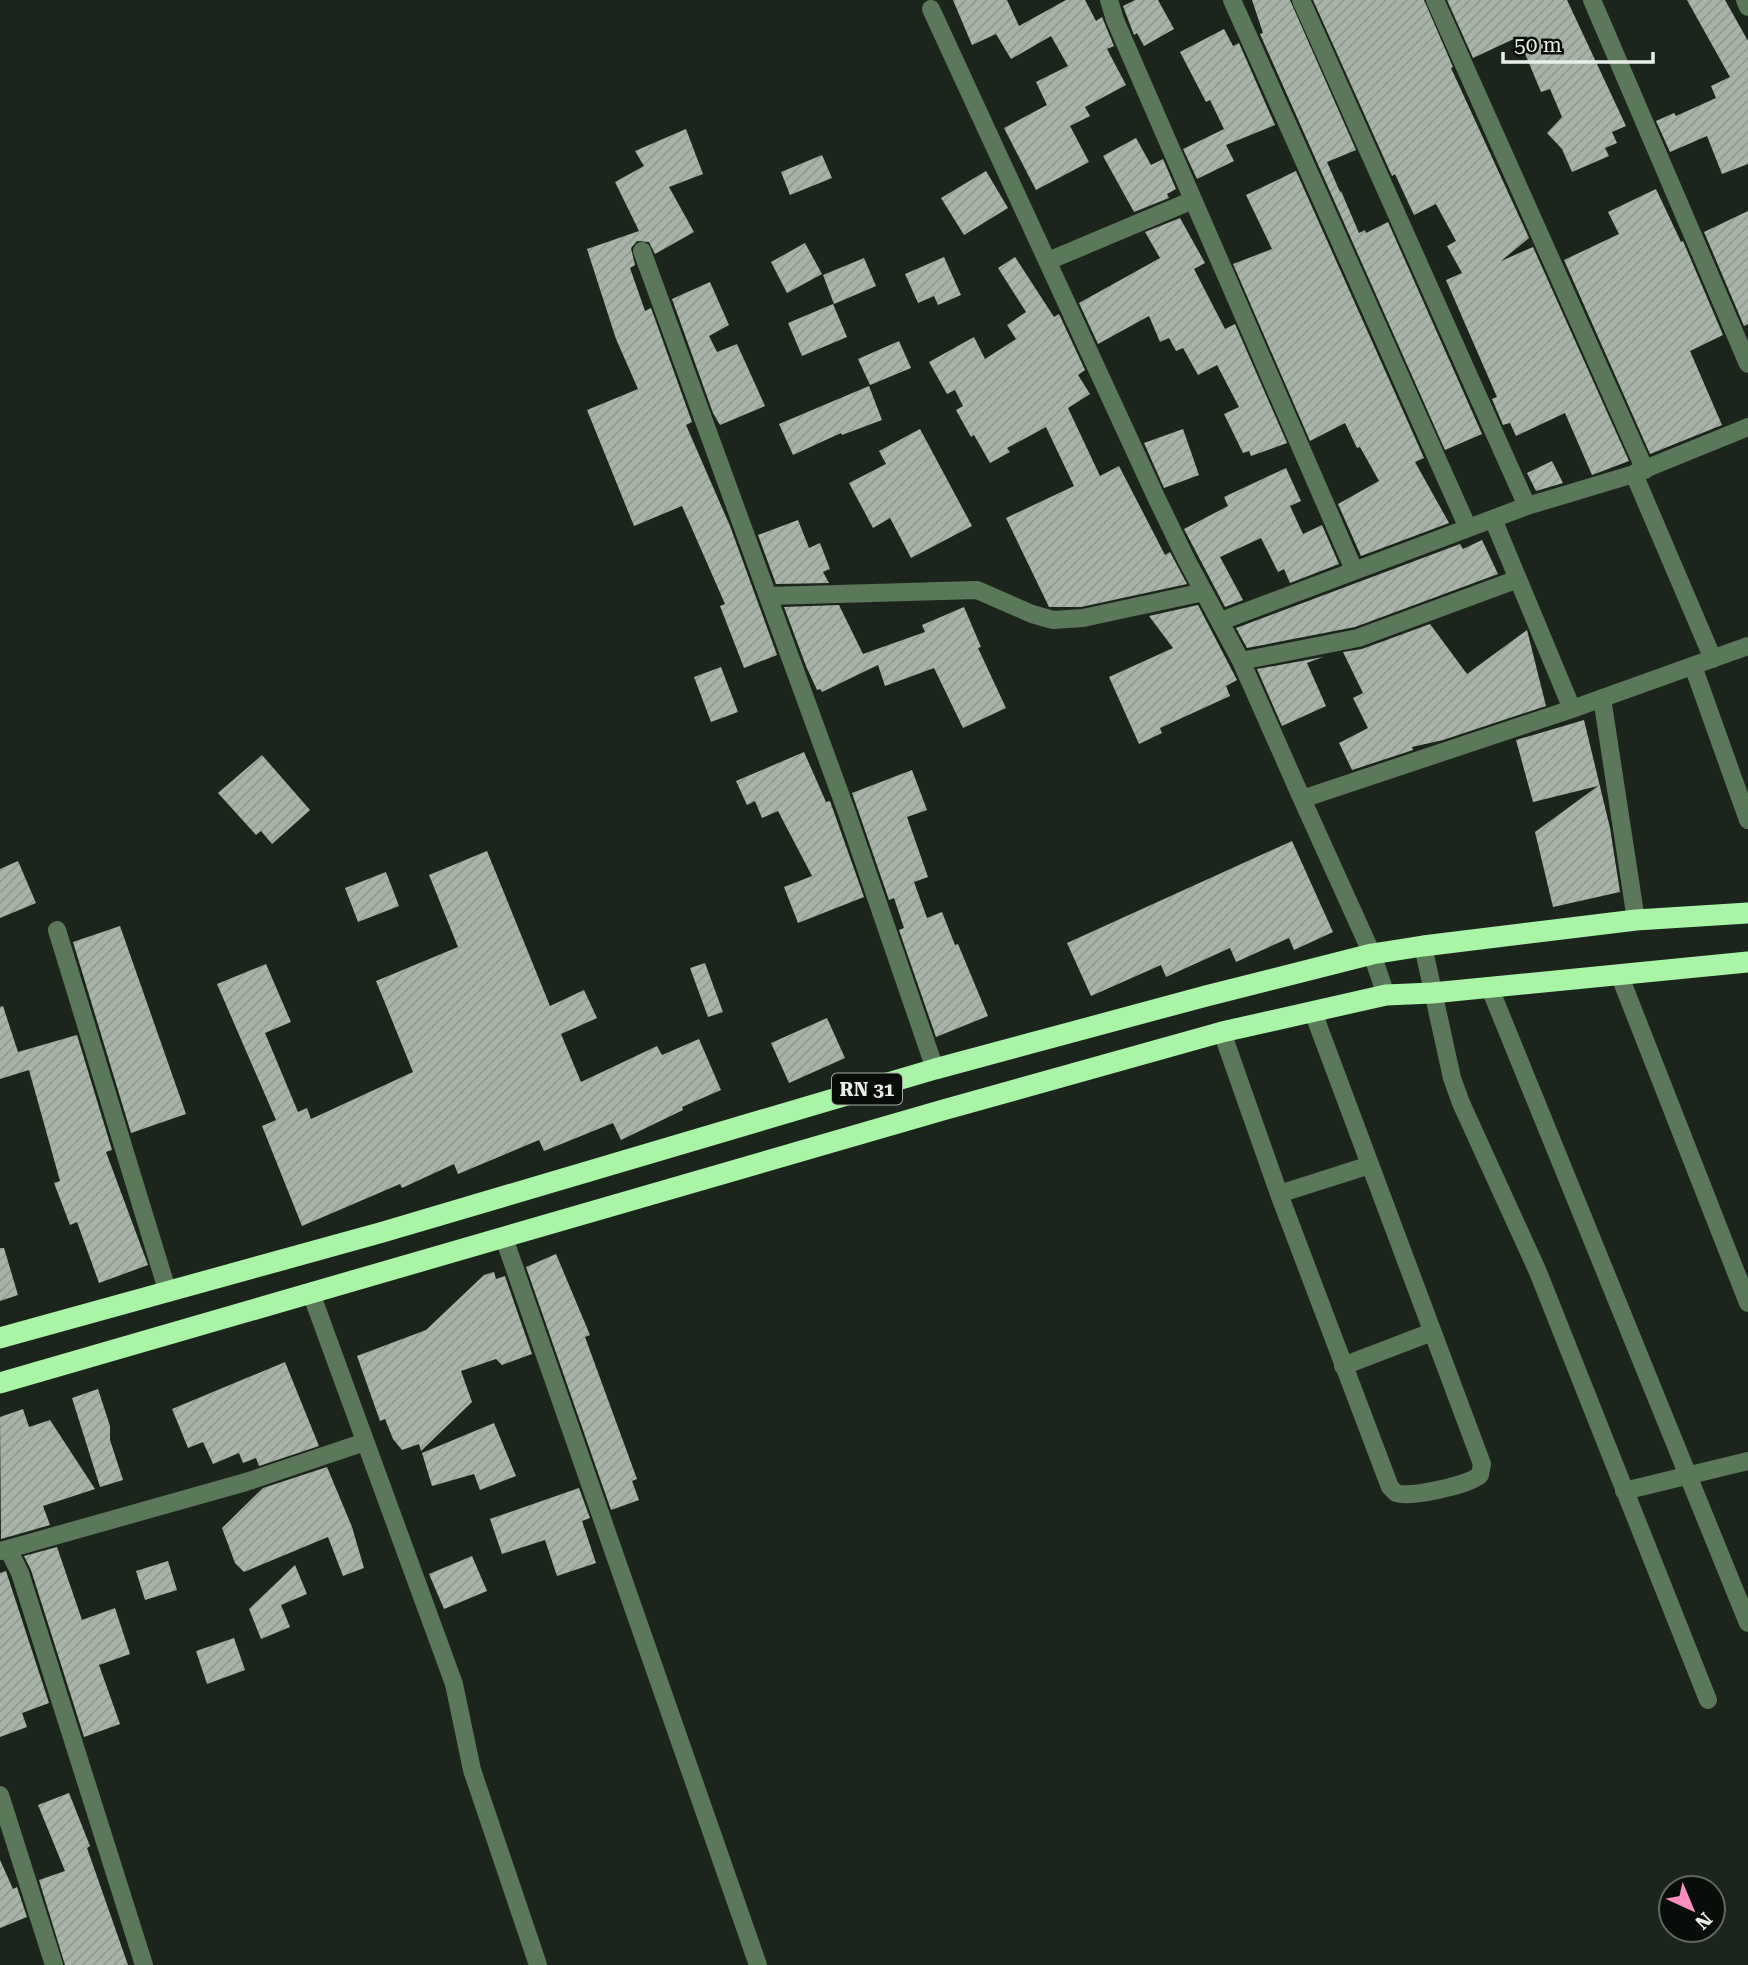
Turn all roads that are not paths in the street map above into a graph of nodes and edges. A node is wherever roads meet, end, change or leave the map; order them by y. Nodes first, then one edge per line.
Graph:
1 (1109, 0) edge
2 (1232, 0) edge
3 (1301, 0) edge
4 (1434, 0) edge
5 (1592, 0) edge
6 (1745, 0) edge
7 (1748, 8) edge
8 (931, 9) dead end
9 (1193, 200) junction
10 (642, 251) dead end
11 (1048, 261) junction
12 (1748, 364) edge
13 (1748, 427) edge
14 (1640, 472) junction
15 (1527, 506) junction
16 (1493, 519) junction
17 (1468, 528) junction
18 (1354, 570) junction
19 (1518, 579) junction
20 (1205, 592) junction
21 (768, 596) junction
22 (1221, 621) junction
23 (1748, 646) edge
24 (1713, 659) junction
25 (1241, 661) junction
26 (1693, 666) junction
27 (1602, 698) junction
28 (1572, 709) junction
29 (1302, 799) junction
30 (1748, 820) edge
31 (1748, 914) edge
32 (1636, 920) junction
33 (57, 930) dead end
34 (1423, 946) junction
35 (1372, 954) junction
36 (1748, 962) edge
37 (1619, 974) junction
38 (1489, 986) junction
39 (1433, 993) junction
40 (1385, 995) junction
41 (1313, 1012) junction
42 (1222, 1032) junction
43 (935, 1069) junction
44 (1370, 1164) junction
45 (1279, 1194) junction
46 (504, 1237) junction
47 (168, 1293) junction
48 (311, 1293) junction
49 (1748, 1303) edge
50 (1432, 1332) junction
51 (0, 1338) edge
52 (1343, 1366) junction
53 (0, 1383) edge
54 (365, 1442) junction
55 (1748, 1461) edge
56 (1688, 1477) junction
57 (1624, 1491) junction
58 (4, 1550) edge
59 (1748, 1623) edge
60 (1708, 1700) dead end
61 (0, 1795) edge
62 (54, 1965) edge
63 (144, 1965) edge
64 (538, 1965) edge
65 (758, 1965) edge

1 - 9 street
2 - 17 street
3 - 15 street
4 - 14 street
5 - 12 street
6 - 7 street
8 - 11 street
9 - 11 street
9 - 18 street
10 - 21 street
11 - 20 street
13 - 14 street
14 - 15 street
14 - 24 street
15 - 16 street
16 - 17 street
16 - 19 street
17 - 18 street
18 - 22 street
19 - 25 street
19 - 28 street
20 - 21 street
20 - 22 street
21 - 43 street
22 - 25 street
23 - 24 street
24 - 26 street
25 - 29 street
26 - 27 street
26 - 30 street
27 - 28 street
27 - 32 street
28 - 29 street
29 - 35 street
31 - 32 highway, RN 31
32 - 34 highway, RN 31
33 - 47 street
34 - 35 highway, RN 31
34 - 39 street
35 - 40 street
35 - 43 highway, RN 31
36 - 37 highway, RN 31
37 - 38 highway, RN 31
37 - 49 street
38 - 39 highway, RN 31
38 - 56 street
39 - 40 highway, RN 31
39 - 57 street
40 - 41 highway, RN 31
41 - 42 highway, RN 31
41 - 44 street
42 - 45 street
42 - 46 highway, RN 31
43 - 47 highway, RN 31
44 - 45 street
44 - 50 street
45 - 52 street
46 - 48 highway, RN 31
46 - 65 street
47 - 51 highway, RN 31
48 - 53 highway, RN 31
48 - 54 street
50 - 52 street
50 - 52 street
54 - 58 street
54 - 64 street
55 - 56 street
56 - 57 street
56 - 59 street
57 - 60 street
58 - 63 street
61 - 62 street

